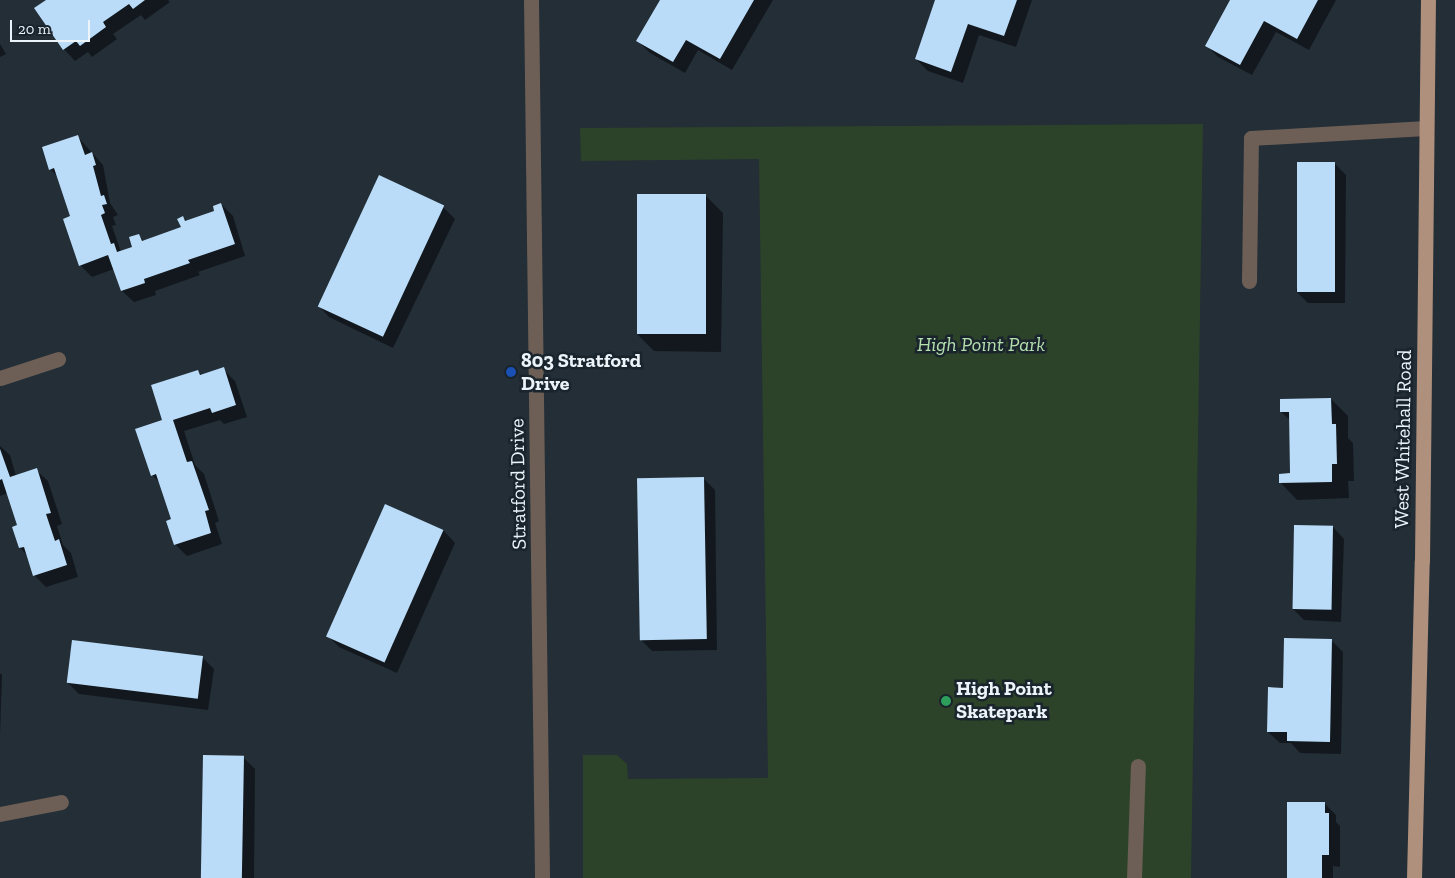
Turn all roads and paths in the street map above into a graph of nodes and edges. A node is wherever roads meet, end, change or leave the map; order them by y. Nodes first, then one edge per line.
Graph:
1 (531, 0) edge
2 (1428, 0) edge
3 (1426, 128) junction
4 (1249, 281) dead end
5 (58, 358) dead end
6 (0, 378) edge
7 (1138, 766) dead end
8 (61, 802) dead end
9 (0, 814) edge
10 (542, 878) edge
11 (1134, 878) edge
12 (1414, 878) edge

1 - 10 street, Stratford Drive
2 - 3 main road, West Whitehall Road
3 - 4 street
3 - 12 main road, West Whitehall Road
5 - 6 street
7 - 11 street
8 - 9 street

